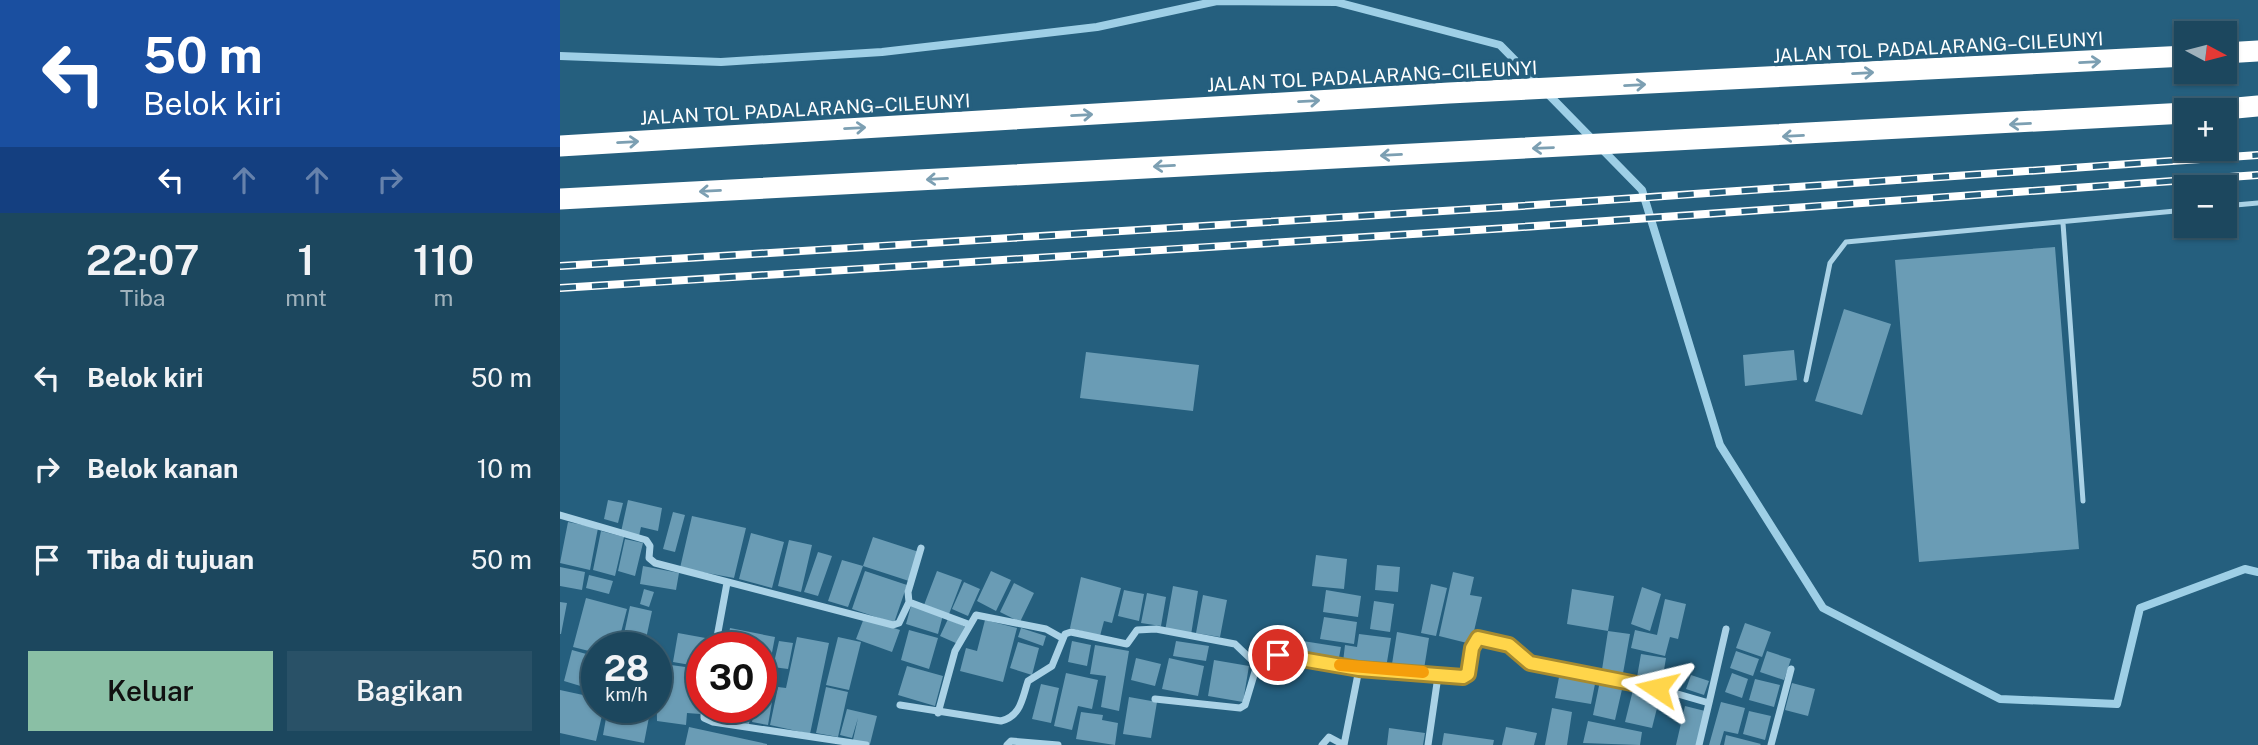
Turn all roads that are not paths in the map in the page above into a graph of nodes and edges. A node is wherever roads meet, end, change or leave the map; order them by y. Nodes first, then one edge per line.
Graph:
1 (2258, 51) edge
2 (2237, 52) edge
3 (2174, 57) edge
4 (2258, 106) edge
5 (2237, 108) edge
6 (2174, 114) edge
7 (560, 146) edge
8 (560, 199) edge
9 (2258, 203) edge
10 (2237, 205) edge
11 (2174, 211) edge
12 (2063, 223) junction
13 (1806, 380) dead end
14 (2083, 501) dead end
15 (560, 515) edge
16 (922, 548) dead end
17 (727, 583) junction
18 (909, 602) junction
19 (968, 624) junction
20 (1726, 629) dead end
21 (718, 632) edge
22 (1062, 638) junction
23 (1257, 665) junction
24 (1359, 669) junction
25 (1791, 669) dead end
26 (1437, 676) junction
27 (1156, 699) dead end
28 (1709, 703) junction
29 (900, 705) dead end
30 (938, 713) junction
31 (720, 723) edge
32 (866, 745) edge
33 (1007, 745) edge
34 (1058, 745) edge
35 (1322, 745) edge
36 (1344, 745) edge
37 (1427, 745) edge
38 (1699, 745) edge
39 (1771, 745) edge

1 - 2 highway
7 -> 3 highway, JALAN TOL PADALARANG–CILEUNYI
4 - 5 highway
6 -> 8 highway
9 - 10 lane
11 - 12 lane
12 - 13 lane
12 - 14 lane
15 - 17 street
16 - 18 street
17 - 18 street
17 - 21 street
18 - 19 street
19 - 22 street
19 - 30 street
20 - 28 street
22 - 23 street
22 - 30 street
23 - 24 street
23 - 27 street
24 - 26 street
24 - 36 street
25 - 39 street
26 - 28 street
26 - 37 street
28 - 38 street
29 - 30 street
31 - 32 street
33 - 34 street
35 - 36 street

